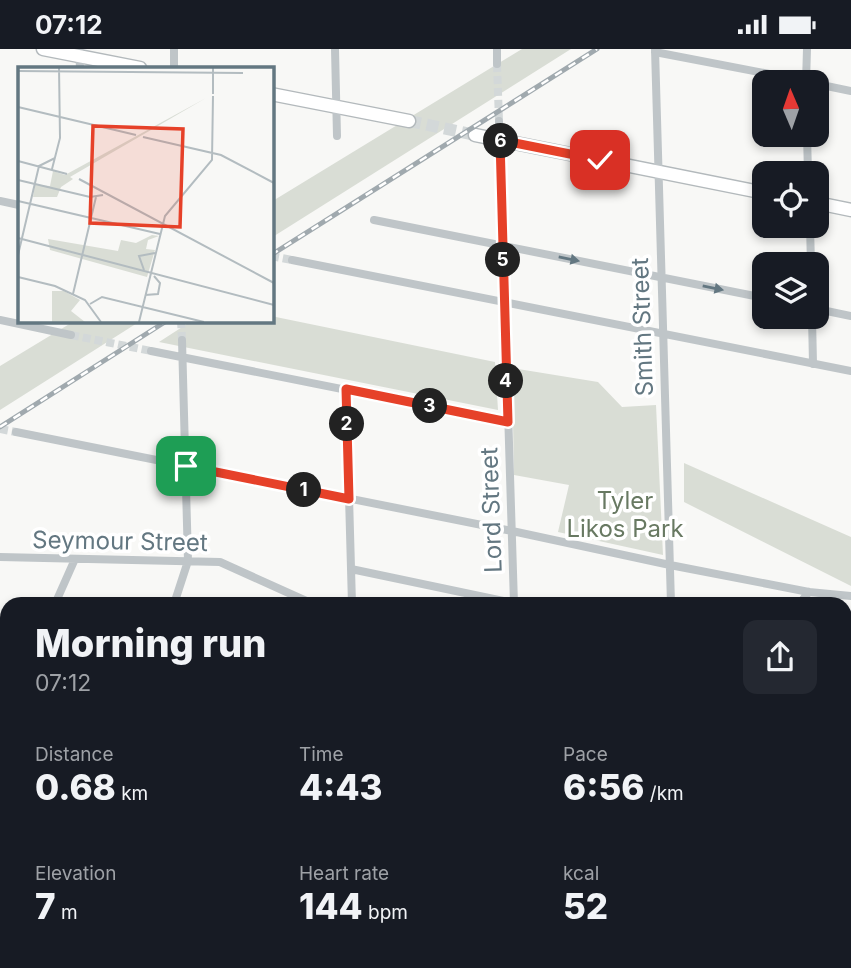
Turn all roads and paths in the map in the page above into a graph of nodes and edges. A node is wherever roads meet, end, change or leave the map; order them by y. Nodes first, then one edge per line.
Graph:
1 (43, 49) edge
2 (174, 49) edge
3 (335, 49) edge
4 (497, 49) edge
5 (807, 49) edge
6 (655, 50) edge
7 (79, 58) edge
8 (498, 64) tunnel mouth
9 (134, 67) edge
10 (174, 67) edge
11 (752, 70) edge
12 (808, 70) edge
13 (830, 86) edge
14 (851, 90) edge
15 (273, 94) edge
16 (336, 107) junction
17 (409, 121) tunnel mouth
18 (499, 121) tunnel mouth
19 (475, 135) tunnel mouth
20 (337, 136) dead end
21 (500, 140) junction
22 (658, 172) junction
23 (752, 190) edge
24 (0, 201) edge
25 (18, 205) edge
26 (829, 205) edge
27 (851, 210) edge
28 (374, 220) dead end
29 (502, 246) junction
30 (292, 260) tunnel mouth
31 (662, 278) junction
32 (752, 295) edge
33 (504, 302) junction
34 (829, 311) edge
35 (851, 316) edge
36 (0, 320) edge
37 (812, 329) edge
38 (663, 334) junction
39 (71, 335) tunnel mouth
40 (182, 340) tunnel mouth
41 (151, 351) tunnel mouth
42 (182, 358) junction
43 (813, 363) junction
44 (851, 371) edge
45 (346, 389) junction
46 (508, 422) junction
47 (16, 432) tunnel mouth
48 (186, 466) junction
49 (349, 499) junction
50 (512, 531) junction
51 (0, 558) edge
52 (75, 559) junction
53 (188, 561) junction
54 (670, 565) junction
55 (351, 569) junction
56 (809, 592) junction
57 (851, 596) edge
58 (58, 597) edge
59 (176, 597) edge
60 (298, 597) edge
61 (352, 597) edge
62 (484, 597) edge
63 (513, 597) edge
64 (671, 597) edge
65 (805, 597) edge

1 - 7 main road
2 - 10 street
3 - 16 street
4 - 8 street
5 - 12 street
6 - 11 street
6 - 22 street, Smith Street
7 - 9 main road
13 - 14 street
15 - 16 main road
16 - 17 main road
16 - 20 street
18 - 21 street, Lord Street
19 - 21 main road
21 - 22 main road
21 - 29 street, Lord Street
22 - 23 main road
22 - 31 street, Smith Street
24 - 25 street
26 - 27 main road
28 - 29 street
29 -> 31 street
29 - 33 street, Lord Street
30 - 33 street
31 -> 32 street
31 - 38 street, Smith Street
33 - 38 street
33 - 46 street, Lord Street
34 - 35 street
36 - 39 street
37 - 43 street
38 - 43 street
38 - 54 street, Smith Street
40 - 42 street
41 - 42 street
42 - 45 street
42 - 48 street
43 - 44 street
45 - 46 street
45 - 49 street
46 - 50 street, Lord Street
47 - 48 street
48 - 49 street
48 - 53 street
49 - 50 street
49 - 55 street
50 - 54 street
50 - 63 street, Lord Street
51 - 52 street, Seymour Street
52 - 53 street, Seymour Street
52 - 58 street
53 - 59 street
53 - 60 street, Seymour Street
54 - 56 street
54 - 64 street, Smith Street
55 - 61 street
55 - 62 street
56 - 57 street
56 - 65 street

